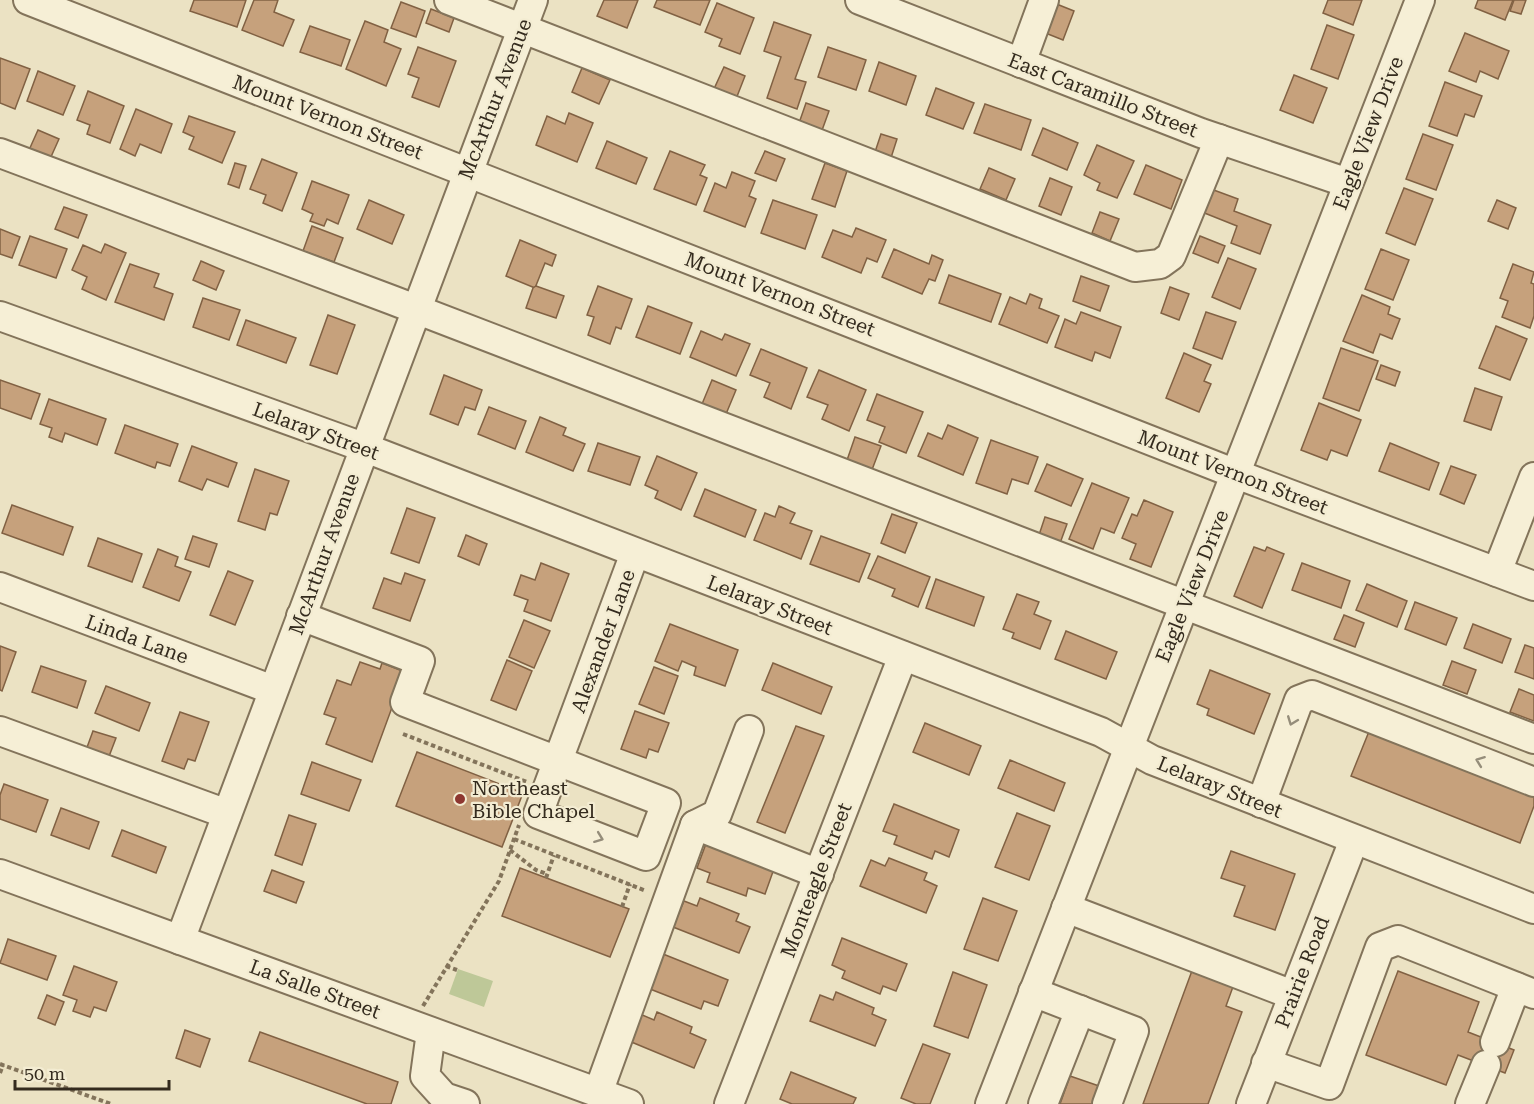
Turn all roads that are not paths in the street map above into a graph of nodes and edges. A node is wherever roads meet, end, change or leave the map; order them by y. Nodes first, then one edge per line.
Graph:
1 (27, 0) edge
2 (449, 0) edge
3 (533, 0) edge
4 (860, 0) edge
5 (1044, 0) edge
6 (1420, 0) edge
7 (522, 29) junction
8 (1021, 63) junction
9 (1219, 140) junction
10 (0, 153) edge
11 (468, 172) junction
12 (1348, 183) junction
13 (416, 309) junction
14 (0, 316) edge
15 (363, 447) junction
16 (1236, 474) junction
17 (1534, 477) edge
18 (635, 553) junction
19 (1497, 572) junction
20 (1534, 586) edge
21 (0, 587) edge
22 (1184, 606) junction
23 (301, 616) junction
24 (903, 656) junction
25 (273, 690) junction
26 (749, 730) dead end
27 (0, 731) edge
28 (1534, 739) edge
29 (1128, 747) junction
30 (1534, 782) edge
31 (1261, 802) junction
32 (227, 814) junction
33 (695, 825) junction
34 (1354, 840) junction
35 (0, 874) edge
36 (819, 874) junction
37 (1066, 908) junction
38 (1534, 909) edge
39 (180, 940) junction
40 (1525, 990) edge
41 (1033, 992) junction
42 (1293, 995) junction
43 (1080, 1010) junction
44 (423, 1029) junction
45 (1266, 1063) junction
46 (598, 1092) junction
47 (465, 1104) edge
48 (629, 1104) edge
49 (729, 1104) edge
50 (990, 1104) edge
51 (1043, 1104) edge
52 (1107, 1104) edge
53 (1251, 1104) edge
54 (1470, 1104) edge

1 - 11 street, Mount Vernon Street
2 - 7 street
3 - 7 street, McArthur Avenue
4 - 8 street, East Caramillo Street
5 - 8 street
6 - 12 street, Eagle View Drive
7 - 9 street
7 - 11 street, McArthur Avenue
8 - 9 street, East Caramillo Street
9 - 12 street, East Caramillo Street
10 - 13 street
11 - 13 street, McArthur Avenue
11 - 16 street, Mount Vernon Street
12 - 16 street, Eagle View Drive
13 - 15 street, McArthur Avenue
13 - 22 street
14 - 15 street, Lelaray Street
15 - 18 street, Lelaray Street
15 - 23 street, McArthur Avenue
16 - 19 street, Mount Vernon Street
16 - 22 street, Eagle View Drive
17 - 19 street
18 - 23 street, Alexander Lane
18 - 24 street, Lelaray Street
19 - 20 street, Mount Vernon Street
21 - 25 street, Linda Lane
22 - 28 street
22 - 29 street, Eagle View Drive
23 - 25 street, McArthur Avenue
24 - 29 street, Lelaray Street
24 - 36 street, Monteagle Street
25 - 32 street, McArthur Avenue
26 - 33 street
27 - 32 street
29 - 31 street, Lelaray Street
29 - 37 street, Eagle View Drive
30 -> 31 street
31 - 34 street, Lelaray Street
32 - 39 street, McArthur Avenue
33 - 36 street
33 - 46 street
34 - 38 street, Lelaray Street
34 - 42 street, Prairie Road
35 - 39 street, La Salle Street
36 - 49 street, Monteagle Street
37 - 41 street, Eagle View Drive
37 - 42 street
39 - 44 street, La Salle Street
40 - 45 street
40 - 54 street
41 - 43 street
41 - 50 street, Eagle View Drive
42 - 45 street, Prairie Road
43 - 51 street
43 - 52 street
44 - 46 street, La Salle Street
44 - 47 street
45 - 53 street, Prairie Road
46 - 48 street, La Salle Street

